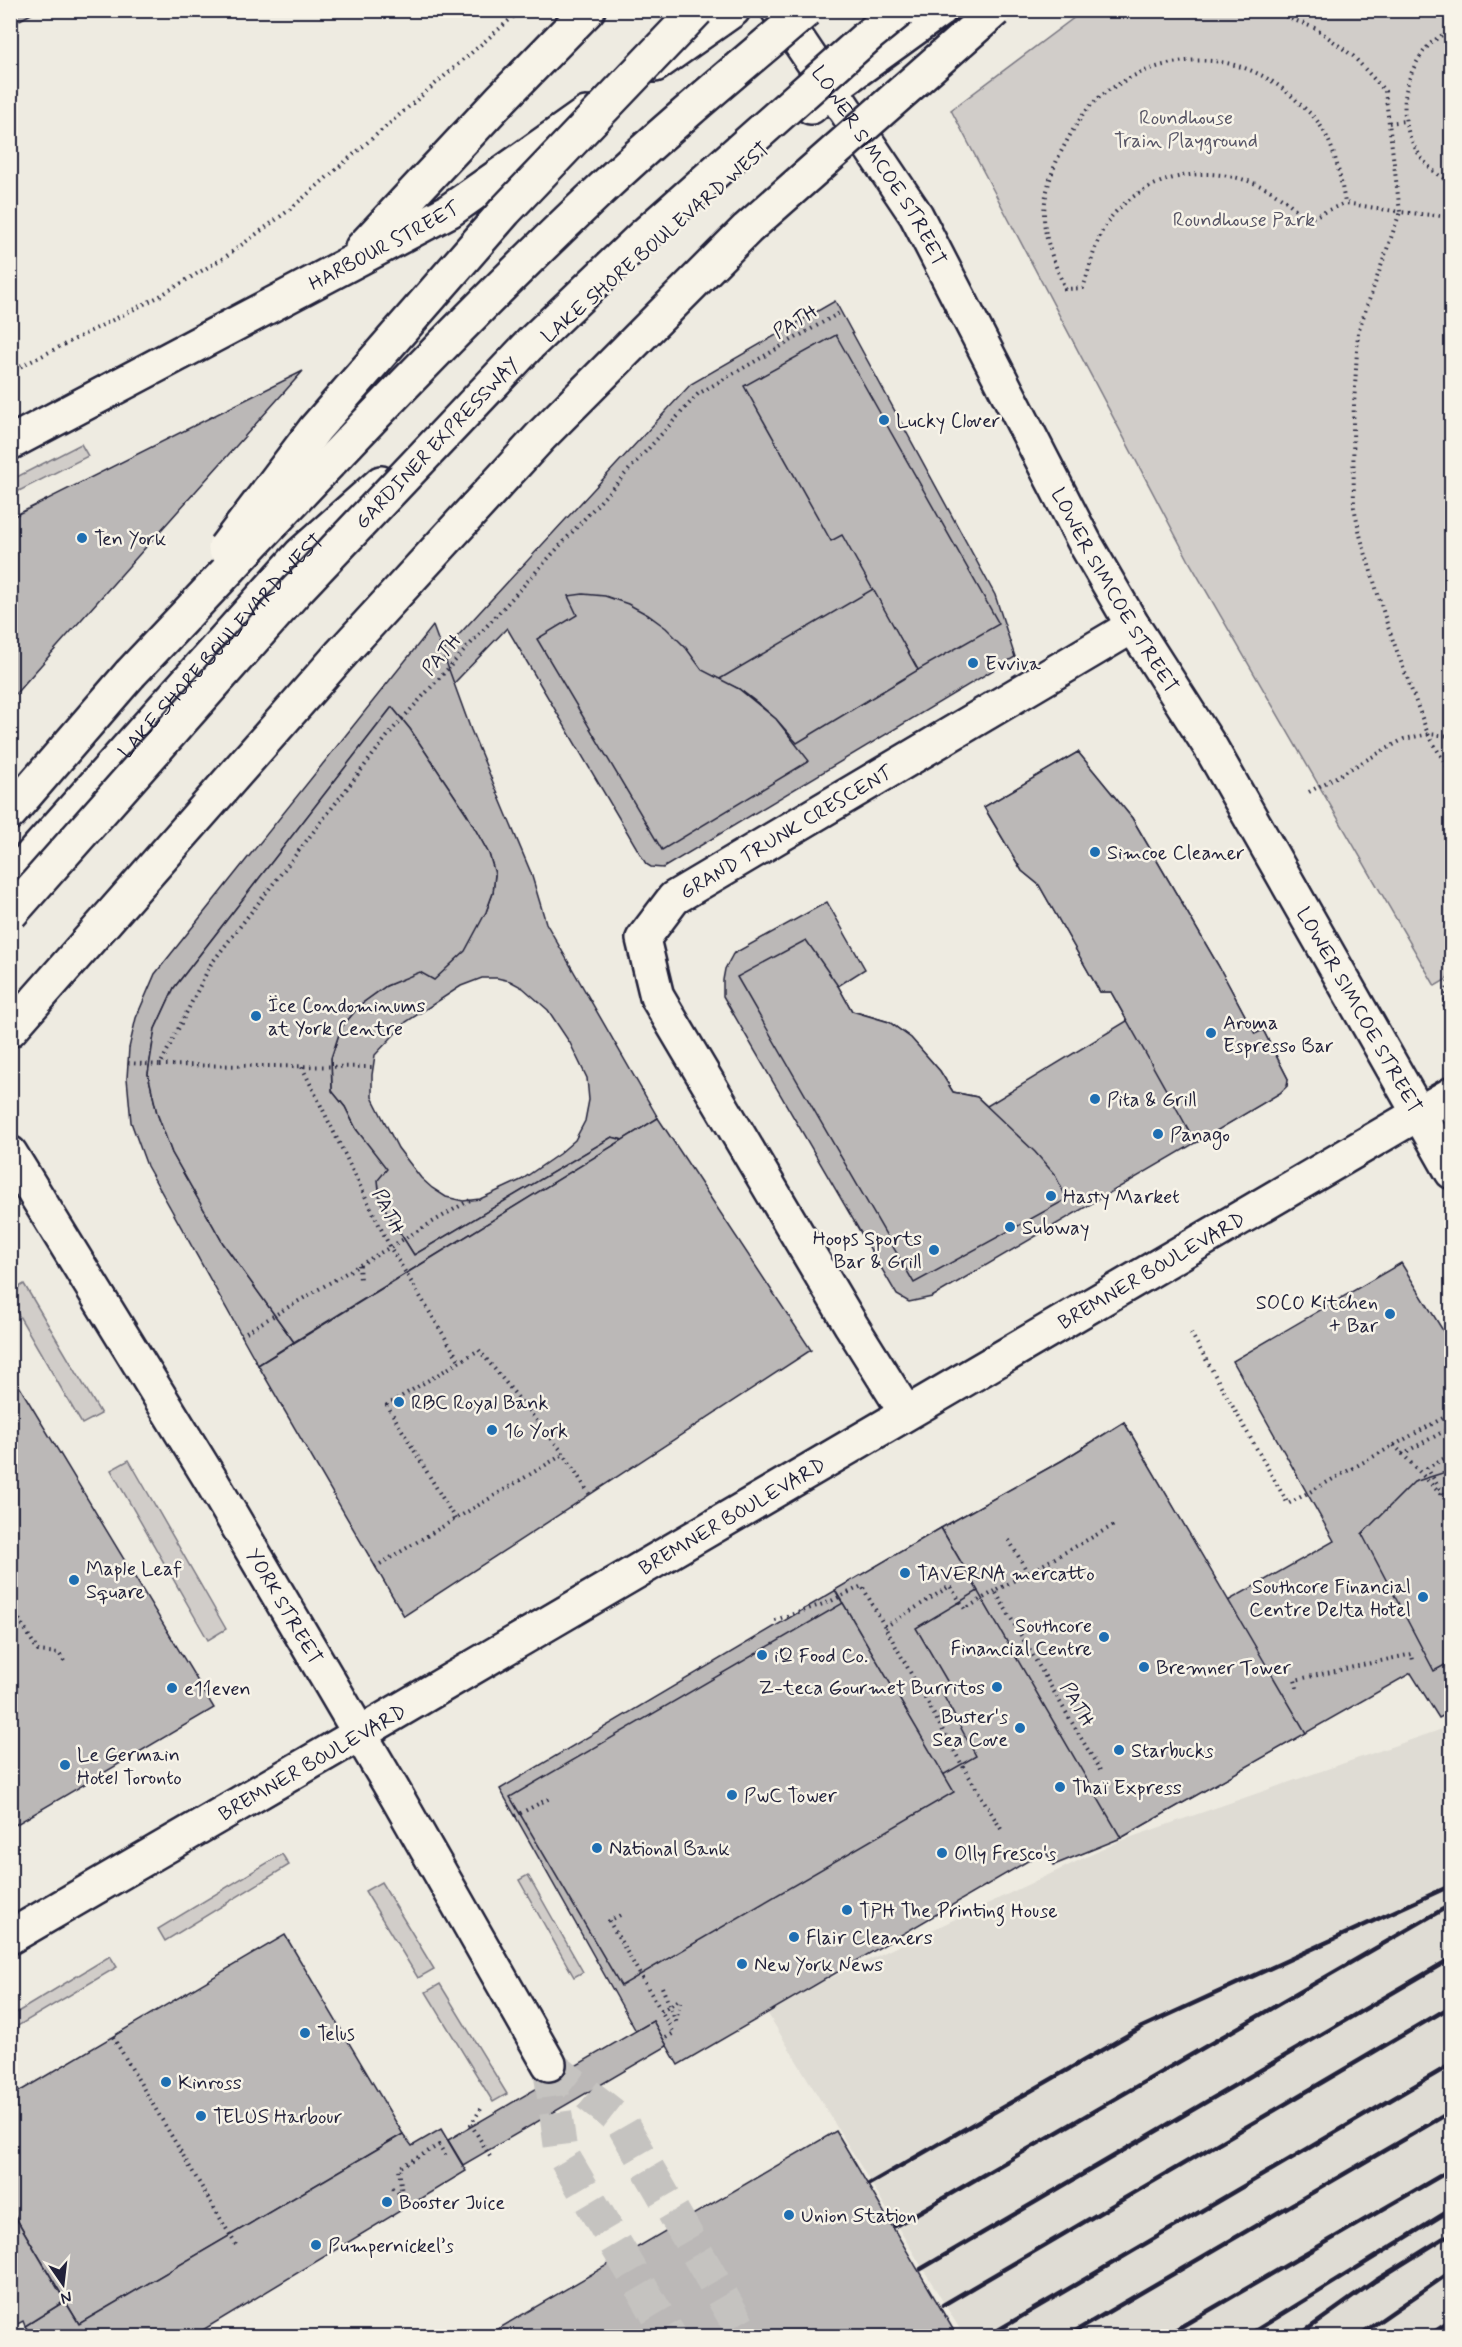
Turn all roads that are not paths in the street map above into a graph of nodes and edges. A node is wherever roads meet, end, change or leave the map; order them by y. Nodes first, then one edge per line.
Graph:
1 (588, 10) edge
2 (697, 10) edge
3 (733, 10) edge
4 (778, 10) edge
5 (807, 10) edge
6 (900, 10) edge
7 (940, 10) edge
8 (995, 10) edge
9 (831, 88) junction
10 (344, 266) junction
11 (10, 443) edge
12 (1133, 626) junction
13 (130, 674) junction
14 (10, 813) edge
15 (10, 880) edge
16 (10, 914) edge
17 (10, 1030) edge
18 (1452, 1094) edge
19 (1417, 1113) junction
20 (10, 1153) edge
21 (1452, 1172) edge
22 (906, 1413) junction
23 (359, 1734) junction
24 (10, 1937) edge
25 (549, 2064) dead end

1 - 10 main road
2 - 13 main road, bridge
3 - 10 main road, HARBOUR STREET
4 - 9 main road, LOWER SIMCOE STREET
5 - 13 main road, bridge
6 - 16 main road, GARDINER EXPRESSWAY, bridge
7 - 9 main road, LAKE SHORE BOULEVARD WEST
8 - 17 main road, bridge
9 - 12 main road, LOWER SIMCOE STREET
9 - 15 main road, LAKE SHORE BOULEVARD WEST
10 - 11 main road, HARBOUR STREET
12 - 19 main road, LOWER SIMCOE STREET
12 - 22 main road, GRAND TRUNK CRESCENT
13 - 14 main road
18 - 19 main road, BREMNER BOULEVARD
19 - 21 main road, LOWER SIMCOE STREET
19 - 22 main road, BREMNER BOULEVARD
20 - 23 main road, YORK STREET
22 - 23 main road, BREMNER BOULEVARD
23 - 24 main road, BREMNER BOULEVARD
23 - 25 main road, YORK STREET

